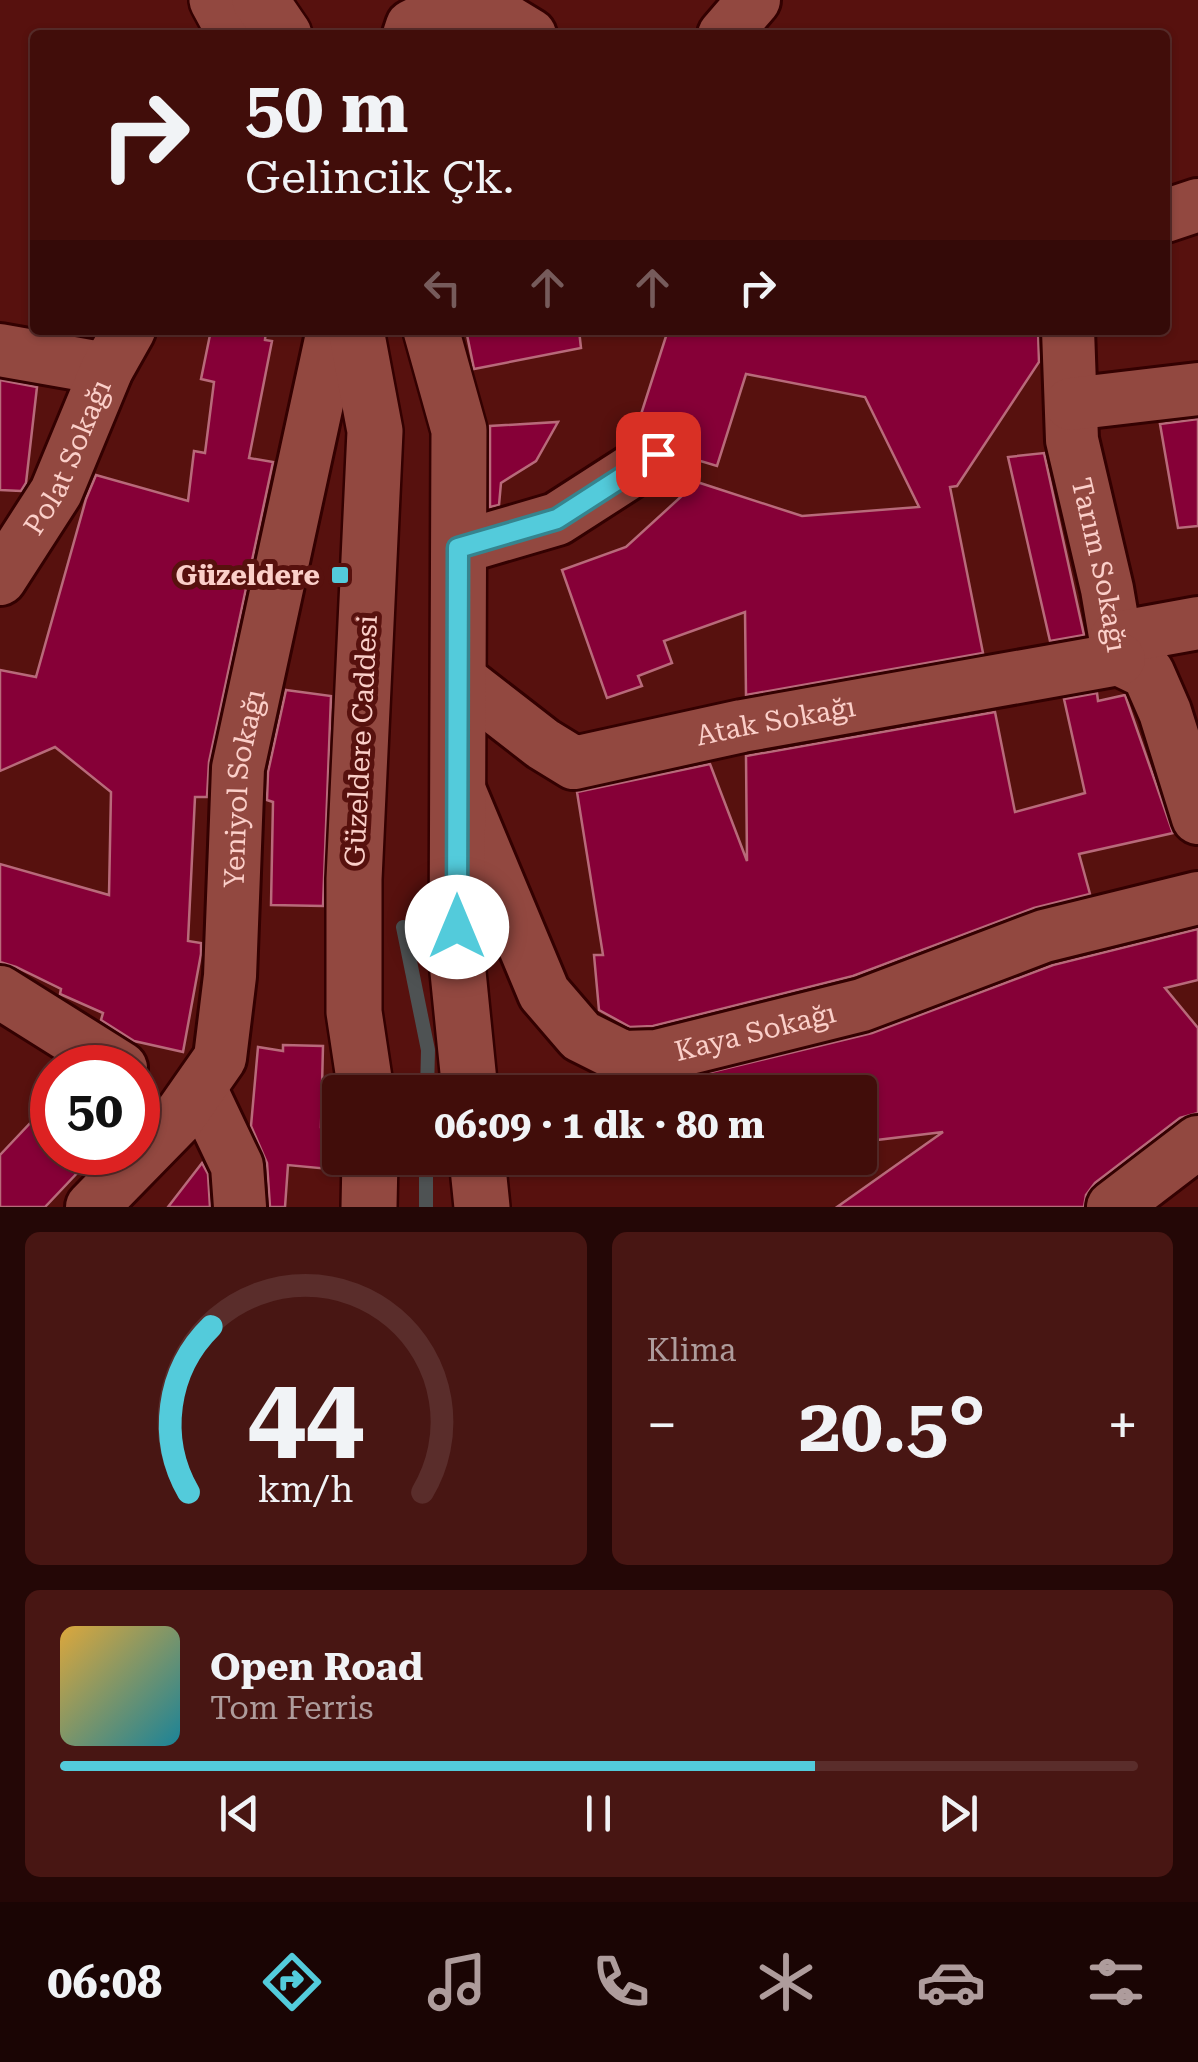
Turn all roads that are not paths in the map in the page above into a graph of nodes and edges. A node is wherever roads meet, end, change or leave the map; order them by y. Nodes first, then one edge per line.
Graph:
1 (303, 0) edge
2 (754, 0) edge
3 (229, 16) edge
4 (270, 30) edge
5 (312, 30) edge
6 (411, 30) edge
7 (522, 30) edge
8 (728, 30) edge
9 (1198, 205) edge
10 (1170, 214) edge
11 (331, 335) edge
12 (357, 335) edge
13 (431, 335) edge
14 (1068, 335) edge
15 (0, 350) edge
16 (118, 350) edge
17 (1198, 389) edge
18 (1071, 404) junction
19 (658, 454) dead end
20 (458, 548) junction
21 (0, 580) edge
22 (1198, 623) edge
23 (1118, 648) junction
24 (458, 678) junction
25 (458, 787) junction
26 (1198, 818) edge
27 (1198, 898) edge
28 (2, 997) edge
29 (82, 1045) edge
30 (363, 1075) edge
31 (468, 1075) edge
32 (160, 1086) edge
33 (192, 1098) junction
34 (1198, 1142) edge
35 (370, 1175) edge
36 (479, 1175) edge
37 (92, 1207) edge
38 (240, 1207) edge
39 (369, 1207) edge
40 (482, 1207) edge
41 (1113, 1207) edge

1 - 5 main road
2 - 8 street
3 - 4 main road
6 - 7 street
9 - 10 street
11 - 33 street, Yeniyol Sokağı
12 - 30 main road, Güzeldere Caddesi
13 - 20 main road
14 - 18 street, Tarım Sokağı
15 - 16 street
16 - 21 street, Polat Sokağı
17 - 18 street
18 - 23 street, Tarım Sokağı
19 - 20 street
20 - 24 main road
22 - 23 street, Atak Sokağı
23 - 24 street, Atak Sokağı
23 - 26 street, Tarım Sokağı
24 - 25 main road
25 - 27 street, Kaya Sokağı
25 - 31 main road
28 - 29 street
32 - 33 street
33 - 37 street, Yeniyol Sokağı
33 - 38 street
34 - 41 street
35 - 39 main road
36 - 40 main road

